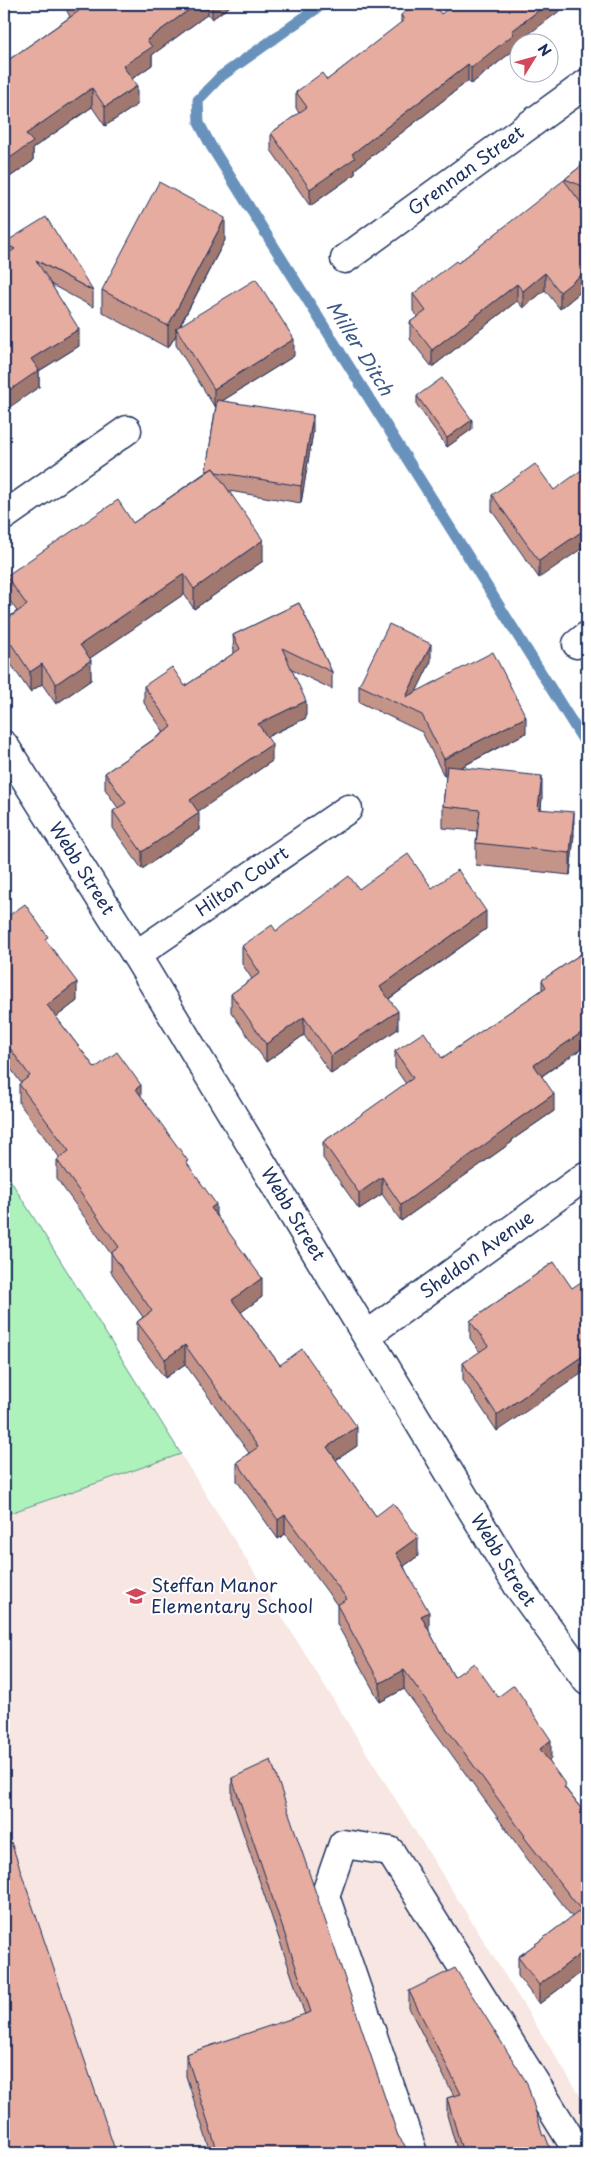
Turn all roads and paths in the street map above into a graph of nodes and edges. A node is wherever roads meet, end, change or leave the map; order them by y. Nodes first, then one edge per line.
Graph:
1 (587, 83) edge
2 (345, 259) dead end
3 (127, 430) dead end
4 (4, 516) edge
5 (4, 745) edge
6 (348, 809) dead end
7 (136, 955) junction
8 (587, 1175) edge
9 (367, 1335) junction
10 (587, 1681) edge
11 (413, 2153) edge
12 (578, 2153) edge

1 - 2 street, Grennan Street
3 - 4 street
5 - 7 street, Webb Street
6 - 7 street, Hilton Court
7 - 9 street, Webb Street
8 - 9 street, Sheldon Avenue
9 - 10 street, Webb Street
11 - 12 street

